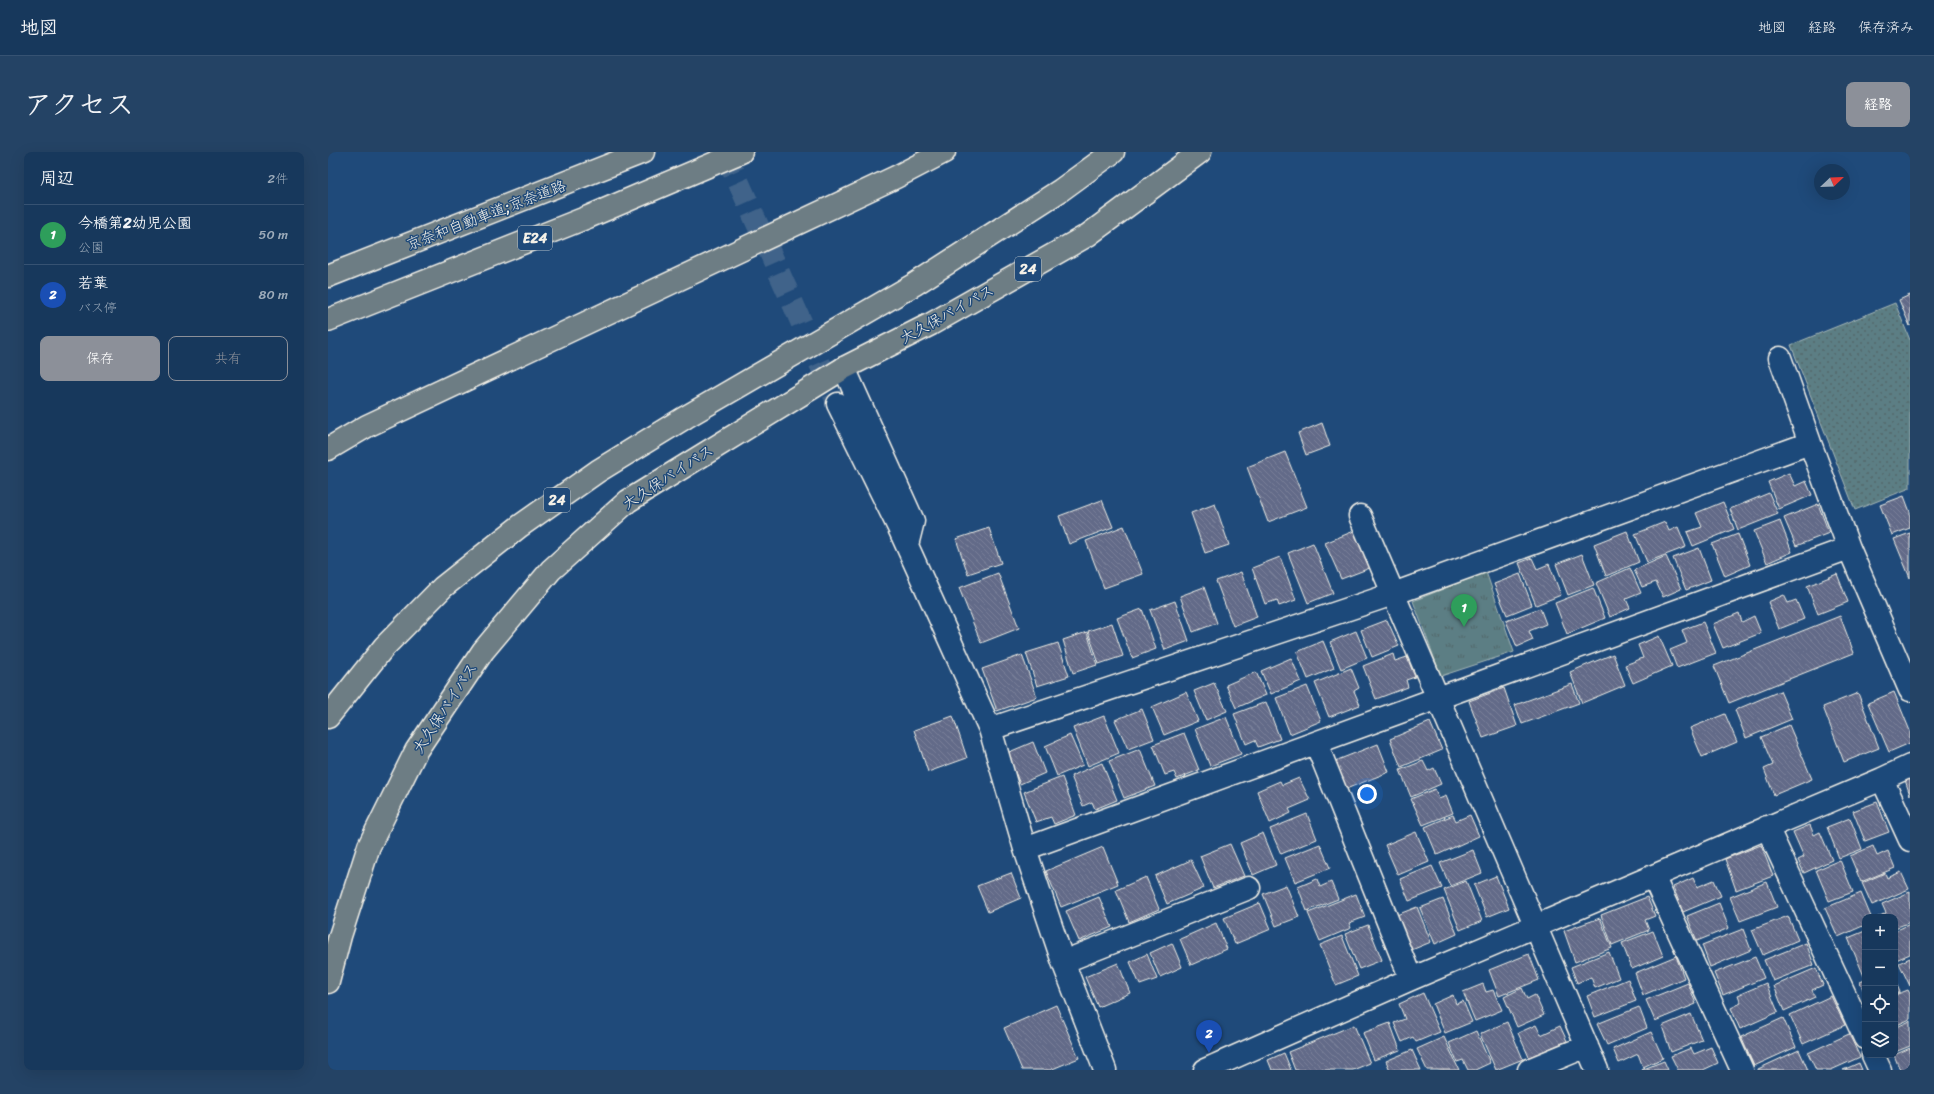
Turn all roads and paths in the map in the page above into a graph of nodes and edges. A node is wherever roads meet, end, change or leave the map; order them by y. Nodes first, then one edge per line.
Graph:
1 (643, 152) edge
2 (741, 152) edge
3 (944, 152) edge
4 (1113, 152) edge
5 (1200, 152) edge
6 (328, 276) edge
7 (328, 320) edge
8 (1780, 358) dead end
9 (844, 368) junction
10 (838, 404) tunnel mouth
11 (1810, 443) junction
12 (328, 449) edge
13 (1360, 516) dead end
14 (907, 545) junction
15 (1849, 548) junction
16 (1393, 594) junction
17 (1910, 690) edge
18 (1438, 698) junction
19 (328, 717) edge
20 (990, 728) junction
21 (1316, 743) junction
22 (1910, 766) edge
23 (1882, 779) junction
24 (1767, 827) junction
25 (1910, 840) edge
26 (1025, 849) junction
27 (1653, 876) junction
28 (1249, 888) dead end
29 (1536, 927) junction
30 (1063, 962) junction
31 (1410, 979) junction
32 (328, 982) edge
33 (1862, 1032) edge
34 (1587, 1046) junction
35 (1874, 1058) edge
36 (1105, 1070) edge
37 (1205, 1070) edge
38 (1529, 1070) edge
39 (1597, 1070) edge
40 (1742, 1070) edge
41 (1880, 1070) edge

1 - 6 highway, 京奈和自動車道;京奈道路 / E24
2 - 7 highway, E24
3 - 12 highway
4 - 19 highway, 24
5 - 9 highway, 大久保バイパス / 24
8 - 11 street
9 - 14 street
9 - 32 highway, 大久保バイパス / 24
10 - 14 street
11 - 15 street
11 - 16 street
13 - 16 street
14 - 20 street
15 - 17 street
15 - 18 street
16 - 18 street
16 - 20 street
18 - 21 street
18 - 29 street
20 - 26 street
21 - 26 street
21 - 31 street
22 - 23 street
23 - 24 street
23 - 25 street
24 - 27 street
24 - 33 street
26 - 30 street
27 - 29 street
27 - 40 street
28 - 30 street
29 - 31 street
29 - 34 street
30 - 36 street
31 - 37 street
34 - 38 street
34 - 39 street
35 - 41 street

